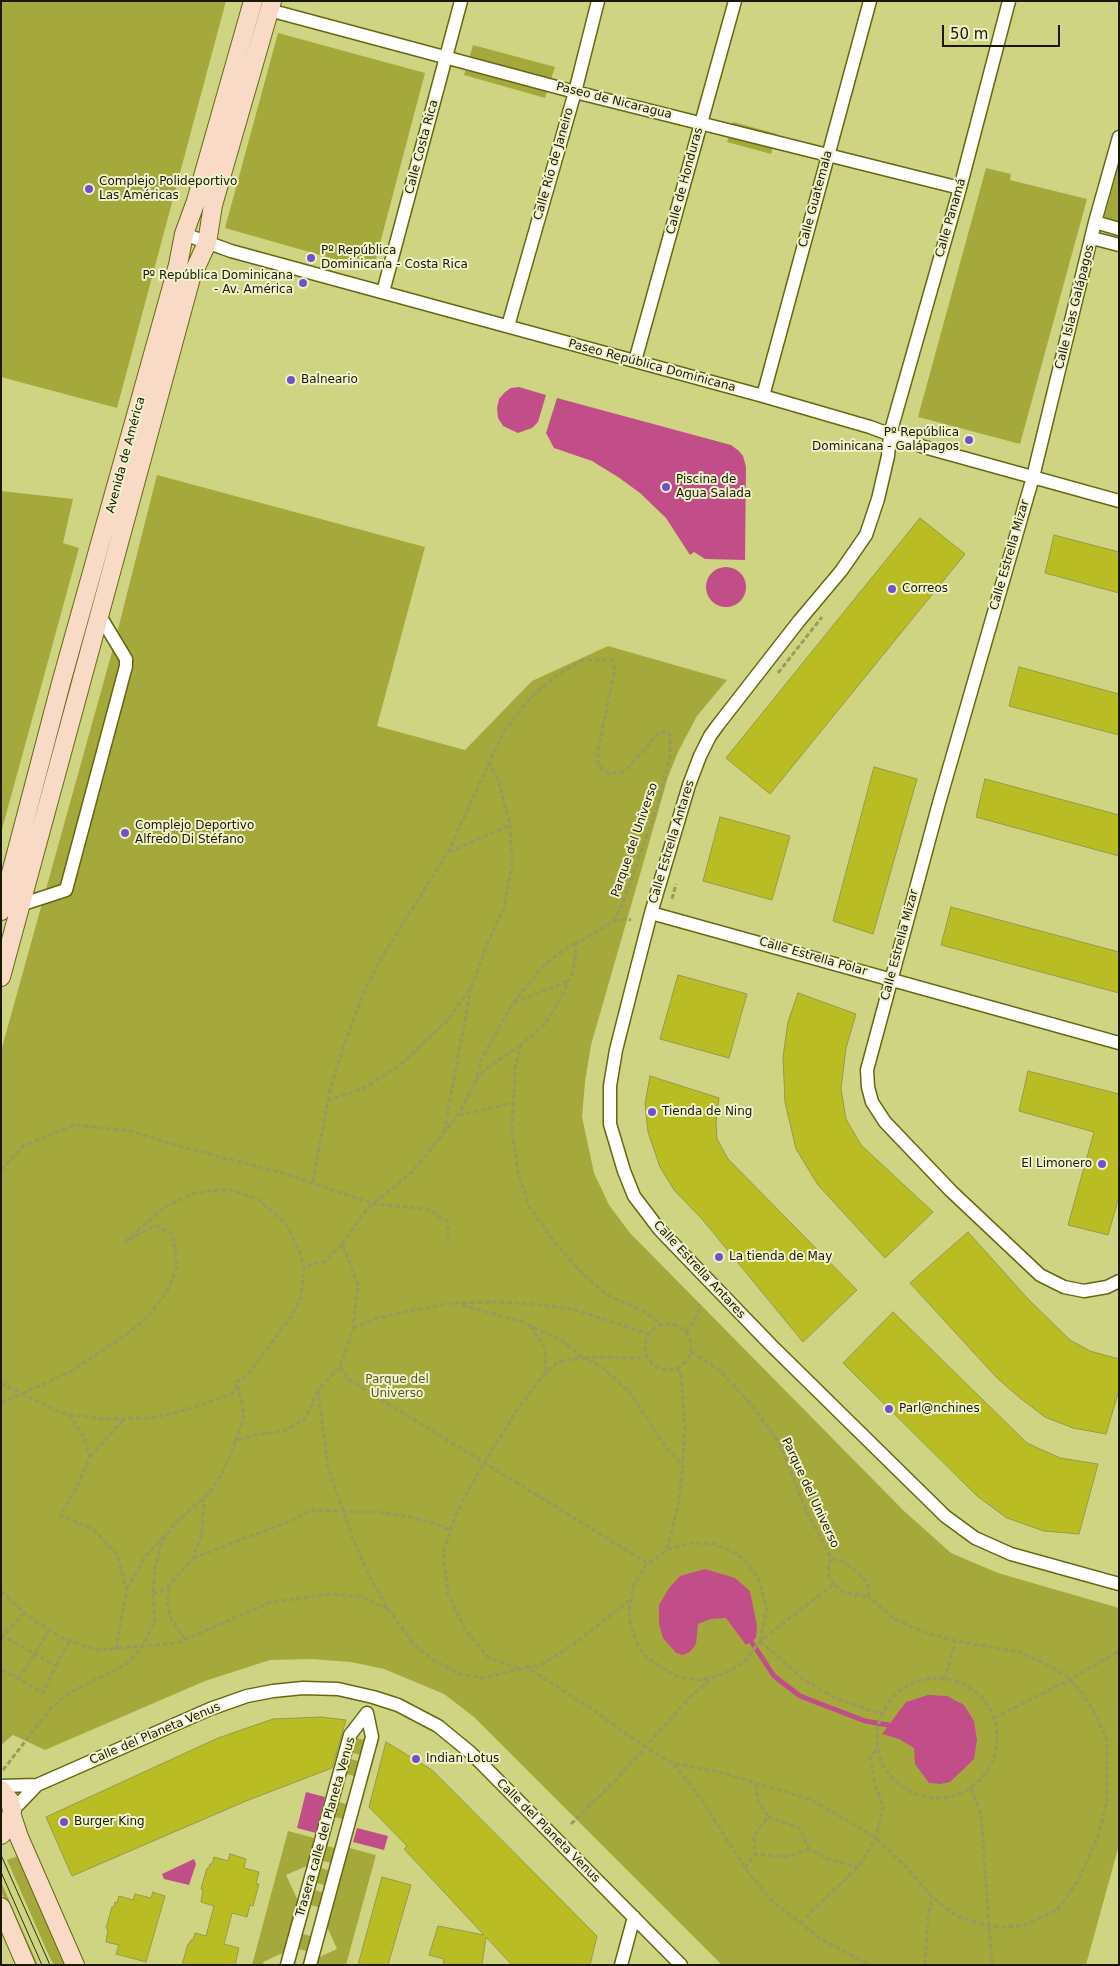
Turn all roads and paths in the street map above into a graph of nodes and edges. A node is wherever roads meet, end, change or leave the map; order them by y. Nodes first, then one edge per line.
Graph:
1 (253, 1) edge
2 (461, 1) edge
3 (598, 1) edge
4 (735, 1) edge
5 (870, 1) edge
6 (1009, 1) edge
7 (270, 6) edge
8 (446, 57) junction
9 (575, 92) junction
10 (701, 123) junction
11 (1119, 137) edge
12 (828, 156) junction
13 (960, 188) junction
14 (1095, 222) junction
15 (1119, 229) edge
16 (184, 234) junction
17 (1092, 238) junction
18 (207, 243) junction
19 (1119, 246) edge
20 (383, 292) junction
21 (508, 326) junction
22 (635, 361) junction
23 (763, 396) junction
24 (890, 434) junction
25 (1033, 476) junction
26 (1119, 501) edge
27 (100, 616) junction
28 (824, 616) dead end
29 (775, 677) dead end
30 (489, 762) junction
31 (510, 825) junction
32 (448, 852) junction
33 (12, 881) edge
34 (677, 881) dead end
35 (672, 899) dead end
36 (20, 906) junction
37 (1, 911) edge
38 (651, 912) junction
39 (631, 920) dead end
40 (614, 921) junction
41 (578, 943) junction
42 (1, 977) edge
43 (891, 979) junction
44 (569, 980) junction
45 (471, 987) junction
46 (513, 1003) junction
47 (1119, 1043) edge
48 (520, 1046) junction
49 (476, 1080) junction
50 (327, 1102) junction
51 (513, 1102) junction
52 (458, 1115) junction
53 (443, 1134) junction
54 (1, 1170) edge
55 (312, 1182) junction
56 (374, 1204) junction
57 (448, 1241) dead end
58 (342, 1244) junction
59 (304, 1266) junction
60 (1119, 1281) edge
61 (455, 1304) junction
62 (699, 1304) dead end
63 (662, 1324) junction
64 (529, 1325) junction
65 (353, 1328) junction
66 (686, 1332) junction
67 (649, 1334) junction
68 (691, 1352) junction
69 (646, 1356) junction
70 (582, 1357) junction
71 (340, 1367) junction
72 (677, 1368) junction
73 (546, 1373) junction
74 (1, 1383) edge
75 (238, 1384) junction
76 (318, 1390) junction
77 (20, 1394) junction
78 (1, 1403) edge
79 (69, 1414) junction
80 (124, 1418) junction
81 (236, 1441) junction
82 (90, 1457) junction
83 (485, 1463) junction
84 (683, 1464) junction
85 (204, 1498) junction
86 (342, 1510) junction
87 (174, 1523) junction
88 (450, 1530) junction
89 (667, 1550) junction
90 (193, 1558) junction
91 (831, 1558) junction
92 (649, 1564) junction
93 (834, 1584) junction
94 (1119, 1584) edge
95 (168, 1587) junction
96 (127, 1590) junction
97 (1, 1591) edge
98 (154, 1594) junction
99 (3, 1596) edge
100 (869, 1597) junction
101 (631, 1599) junction
102 (388, 1609) junction
103 (24, 1612) junction
104 (49, 1630) junction
105 (2, 1637) edge
106 (185, 1639) junction
107 (70, 1640) junction
108 (956, 1640) junction
109 (760, 1641) junction
110 (142, 1647) junction
111 (116, 1649) junction
112 (1119, 1651) edge
113 (34, 1654) junction
114 (56, 1666) junction
115 (527, 1667) junction
116 (1, 1669) edge
117 (712, 1677) junction
118 (19, 1679) junction
119 (944, 1680) junction
120 (1069, 1680) junction
121 (881, 1714) junction
122 (994, 1718) junction
123 (878, 1746) junction
124 (645, 1747) junction
125 (673, 1763) junction
126 (3, 1770) dead end
127 (756, 1784) junction
128 (37, 1785) junction
129 (1, 1786) edge
130 (971, 1787) junction
131 (1, 1790) edge
132 (12, 1813) junction
133 (768, 1818) junction
134 (571, 1824) dead end
135 (1, 1835) edge
136 (876, 1838) junction
137 (809, 1849) junction
138 (755, 1854) junction
139 (858, 1867) junction
140 (745, 1868) junction
141 (932, 1897) junction
142 (1, 1907) edge
143 (634, 1917) junction
144 (801, 1924) junction
145 (989, 1926) junction
146 (26, 1965) edge
147 (75, 1965) edge
148 (287, 1965) edge
149 (310, 1965) edge
150 (621, 1965) edge
151 (681, 1965) edge
152 (869, 1965) edge
153 (925, 1965) edge
154 (992, 1965) edge

1 - 16 main road, Avenida de América
2 - 8 street, Calle Costa Rica
3 - 9 street, Calle Río de Janeiro
4 - 10 street, Calle de Honduras
5 - 12 street, Calle Guatemala
6 - 13 street, Calle Panamá
7 - 8 street, Paseo de Nicaragua
7 - 18 main road, Avenida de América
8 - 9 street, Paseo de Nicaragua
8 - 20 street, Calle Costa Rica
9 - 10 street, Paseo de Nicaragua
9 - 21 street, Calle Río de Janeiro
10 - 12 street, Paseo de Nicaragua
10 - 22 street, Calle de Honduras
11 - 14 street, Calle Islas Galápagos
12 - 13 street, Paseo de Nicaragua
12 - 23 street, Calle Guatemala
13 - 24 street, Calle Panamá
14 - 15 street
14 - 17 street, Calle Islas Galápagos
16 - 18 street, Paseo República Dominicana
16 - 33 main road, Avenida de América
17 - 19 street
17 - 25 street, Calle Islas Galápagos
18 - 20 street, Paseo República Dominicana
18 - 27 main road, Avenida de América
20 - 21 street, Paseo República Dominicana
21 - 22 street, Paseo República Dominicana
22 - 23 street, Paseo República Dominicana
23 - 24 street, Paseo República Dominicana
24 - 25 street, Paseo República Dominicana
24 - 38 street, Calle Estrella Antares
25 - 26 street, Paseo República Dominicana
25 - 43 street, Calle Estrella Mizar
27 - 33 main road, Avenida de América
27 - 36 street
28 - 29 path
30 - 31 path
30 - 32 path, Parque del Universo
30 - 40 path, Parque del Universo
31 - 32 path
31 - 45 path
32 - 50 path, Parque del Universo
33 - 36 main road, Avenida de América
33 - 37 main road, Avenida de América
34 - 35 path, Calle Estrella Antares
36 - 42 main road, Avenida de América
38 - 43 street, Calle Estrella Polar
38 - 94 street, Calle Estrella Antares
39 - 40 path
40 - 41 path
41 - 44 path
41 - 46 path
43 - 47 street, Calle Estrella Polar
43 - 60 street, Calle Estrella Mizar
44 - 46 path
44 - 48 path
45 - 50 path
45 - 53 path
46 - 49 path
48 - 49 path
48 - 51 path
49 - 52 path
50 - 55 path, Parque del Universo
51 - 52 path
51 - 63 path
52 - 53 path
53 - 56 path
54 - 55 path
55 - 56 path
56 - 57 path
56 - 58 path
58 - 59 path
58 - 65 path
59 - 75 path
59 - 77 path
61 - 64 path
61 - 65 path
61 - 67 path
62 - 66 path
63 - 66 path
63 - 67 path
64 - 70 path
64 - 73 path
65 - 71 path
66 - 68 path
67 - 69 path
68 - 72 path
68 - 91 path, Parque del Universo
69 - 70 path, Parque del Universo
69 - 72 path
70 - 73 path, Parque del Universo
70 - 84 path
71 - 76 path
71 - 83 path
72 - 84 path
73 - 83 path, Parque del Universo
74 - 77 path
75 - 80 path
75 - 81 path
76 - 81 path
76 - 86 path, Parque del Universo
77 - 78 path
77 - 79 path
79 - 80 path
79 - 82 path
80 - 82 path
81 - 85 path
82 - 96 path
83 - 88 path, Parque del Universo
83 - 92 path
84 - 89 path
85 - 87 path
85 - 90 path
86 - 88 path
86 - 90 path
86 - 102 path, Parque del Universo
87 - 96 path
87 - 98 path
88 - 115 path, Parque del Universo
89 - 92 path
89 - 109 path
90 - 95 path
91 - 93 path, Parque del Universo
91 - 100 path, Parque del Universo
92 - 101 path
93 - 100 path, Parque del Universo
93 - 109 path
95 - 98 path
95 - 106 path
96 - 111 path
97 - 99 path, Parque del Universo
98 - 110 path
99 - 103 path, Parque del Universo
100 - 108 path, Parque del Universo
101 - 115 path, Parque del Universo
101 - 117 path
102 - 106 path, Parque del Universo
102 - 115 path, Parque del Universo
103 - 104 path, Parque del Universo
103 - 105 path
104 - 107 path, Parque del Universo
104 - 113 path
105 - 113 path
106 - 110 path, Parque del Universo
107 - 111 path, Parque del Universo
107 - 114 path
108 - 119 path
108 - 120 path, Parque del Universo
109 - 117 path
109 - 121 path
110 - 111 path, Parque del Universo
110 - 126 path
112 - 120 path
113 - 114 path
113 - 118 path
114 - 118 path
115 - 124 path, Parque del Universo
116 - 118 path
117 - 124 path
119 - 121 path
119 - 122 path
120 - 122 path
120 - 145 path, Parque del Universo
121 - 123 path
122 - 130 path
123 - 130 path
123 - 136 path
124 - 125 path, Parque del Universo
124 - 134 path
125 - 127 path, Parque del Universo
125 - 140 path, Parque del Universo
127 - 133 path
127 - 136 path, Parque del Universo
128 - 129 street, Calle del Planeta Venus
128 - 132 street, Calle del Planeta Venus
128 - 143 street, Calle del Planeta Venus
130 - 145 path
131 - 132 main road
132 - 135 main road
132 - 147 main road
133 - 137 path
133 - 138 path
136 - 139 path
136 - 141 path, Parque del Universo
137 - 138 path
137 - 139 path
138 - 140 path
139 - 144 path
140 - 144 path, Parque del Universo
141 - 145 path, Parque del Universo
141 - 153 path
142 - 146 main road
143 - 150 street
143 - 151 street, Calle del Planeta Venus
144 - 152 path, Parque del Universo
145 - 154 path
148 - 149 street, Trasera calle del Planeta Venus

